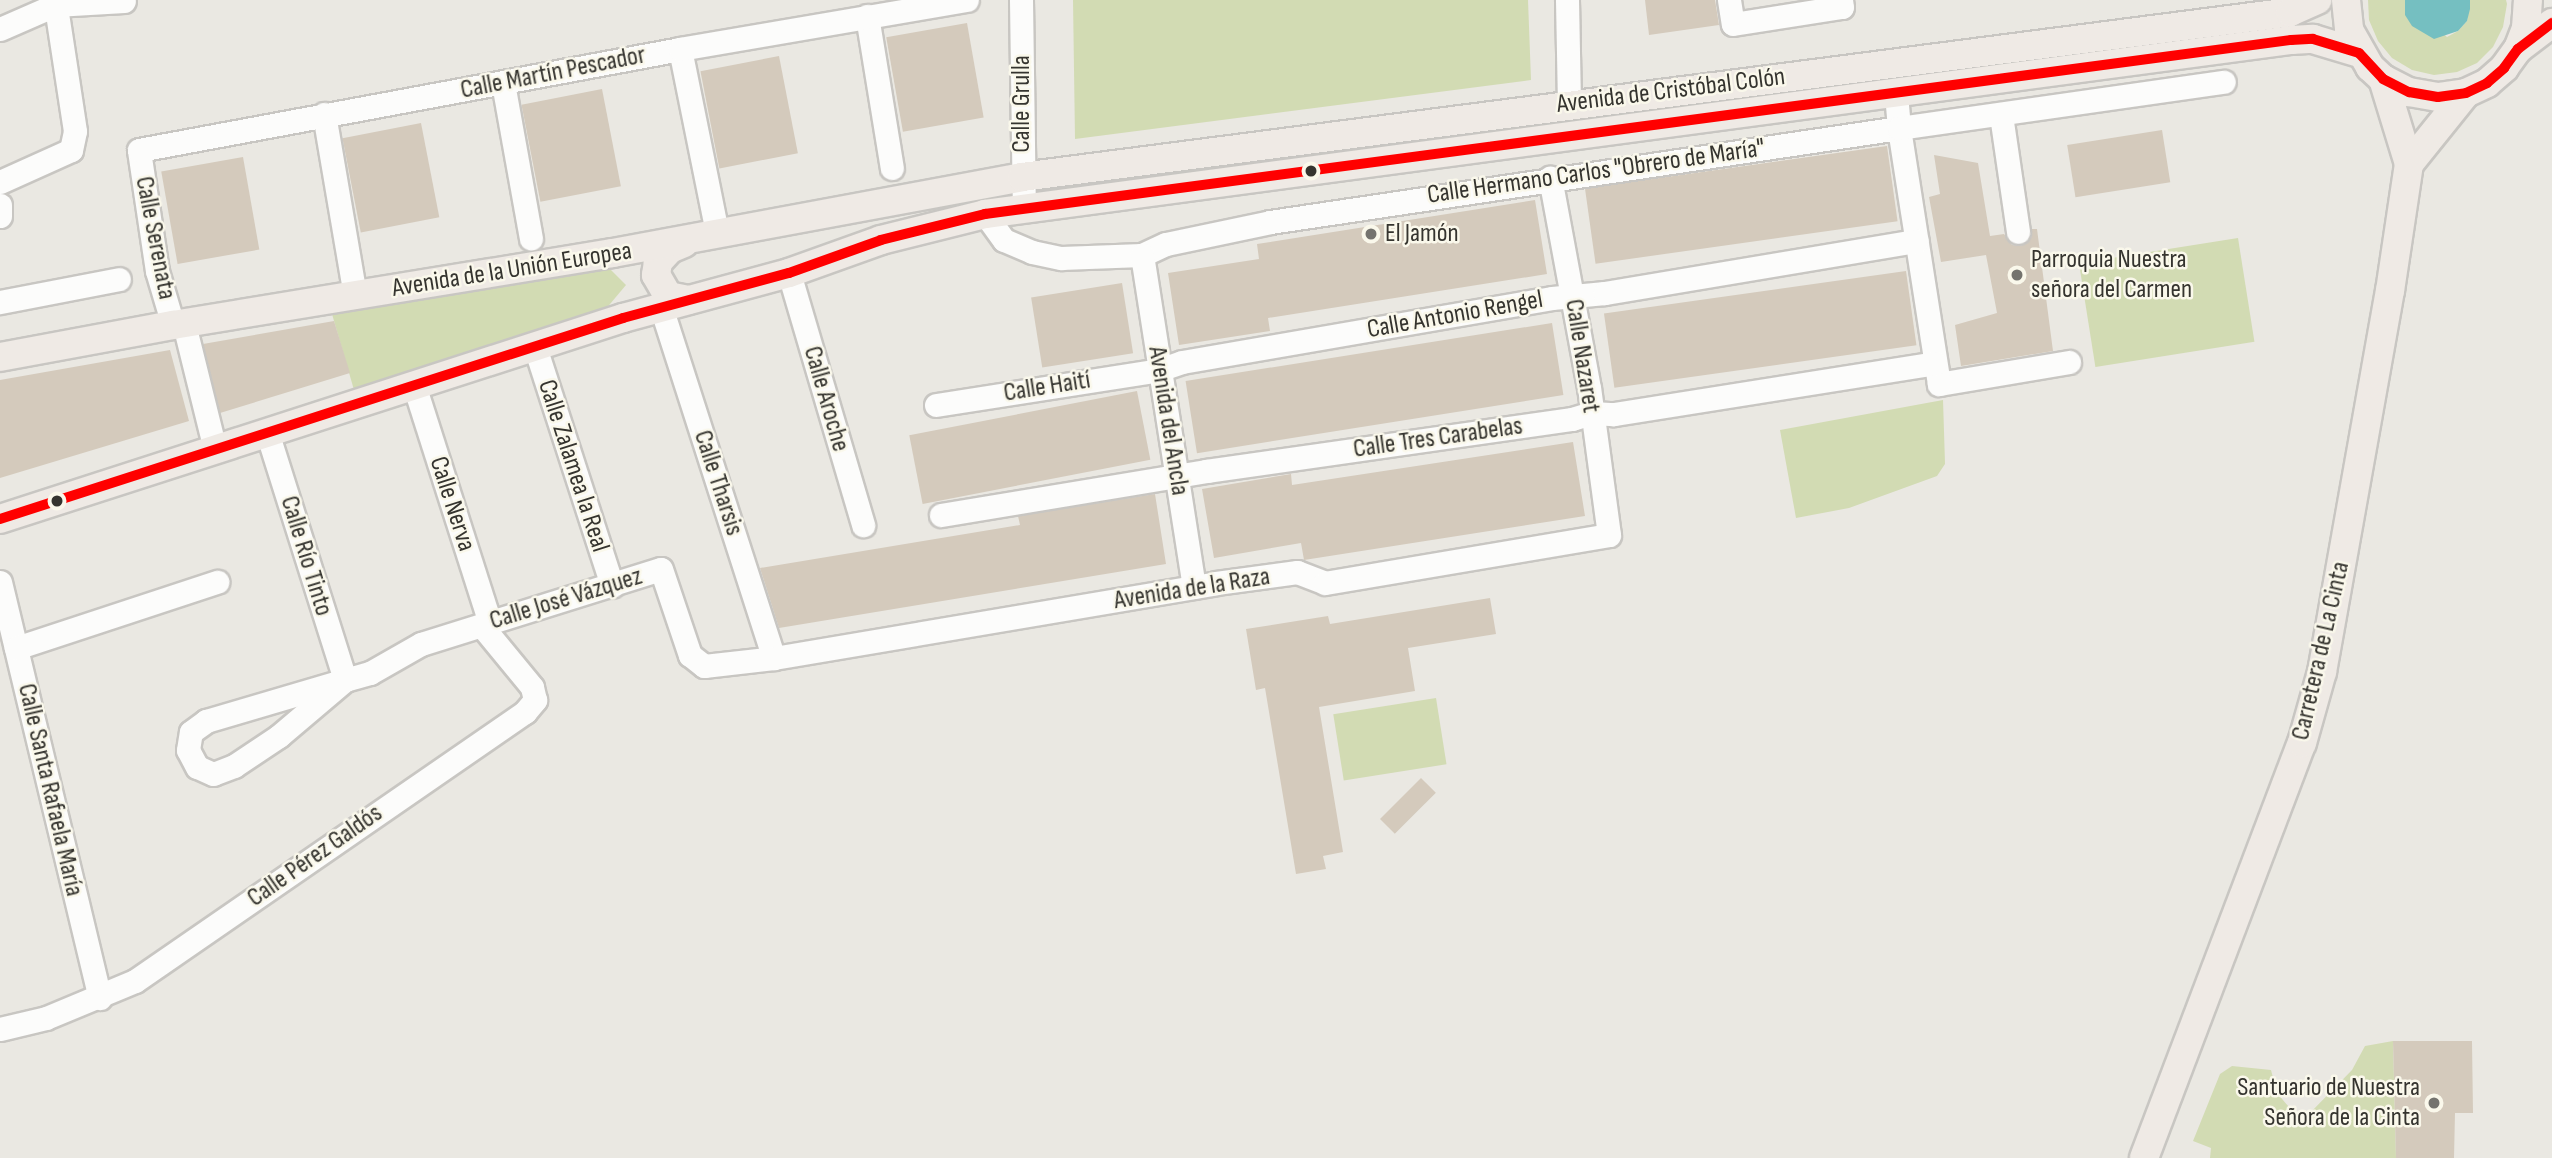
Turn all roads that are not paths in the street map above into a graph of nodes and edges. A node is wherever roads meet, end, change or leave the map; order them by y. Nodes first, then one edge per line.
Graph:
1 (967, 0) edge
2 (1021, 0) edge
3 (1567, 0) edge
4 (1729, 0) edge
5 (1841, 0) edge
6 (2318, 0) edge
7 (2346, 0) edge
8 (2529, 0) edge
9 (124, 1) edge
10 (55, 3) edge
11 (867, 16) junction
12 (2552, 23) edge
13 (0, 29) edge
14 (680, 48) junction
15 (2518, 50) junction
16 (2360, 53) junction
17 (2383, 79) junction
18 (2224, 82) dead end
19 (503, 83) junction
20 (1896, 93) junction
21 (2466, 93) junction
22 (1569, 104) junction
23 (324, 114) junction
24 (2001, 115) junction
25 (1899, 128) junction
26 (139, 150) joint
27 (2409, 164) junction
28 (892, 168) dead end
29 (1022, 177) junction
30 (1550, 178) junction
31 (0, 182) edge
32 (0, 205) edge
33 (1024, 209) junction
34 (985, 214) junction
35 (0, 216) edge
36 (2018, 232) dead end
37 (707, 236) junction
38 (531, 238) dead end
39 (1917, 241) junction
40 (613, 253) junction
41 (1142, 255) junction
42 (789, 273) junction
43 (119, 279) dead end
44 (355, 296) junction
45 (1573, 297) junction
46 (689, 300) junction
47 (0, 302) edge
48 (661, 307) junction
49 (623, 318) junction
50 (178, 325) junction
51 (535, 347) junction
52 (0, 358) edge
53 (2069, 362) dead end
54 (1935, 363) junction
55 (1159, 370) junction
56 (414, 385) junction
57 (936, 405) dead end
58 (1592, 413) junction
59 (267, 432) junction
60 (215, 449) junction
61 (1176, 476) junction
62 (940, 515) dead end
63 (0, 519) edge
64 (863, 525) dead end
65 (1609, 535) joint
66 (0, 582) edge
67 (217, 582) dead end
68 (612, 586) junction
69 (1194, 587) junction
70 (486, 624) junction
71 (16, 649) junction
72 (774, 658) junction
73 (345, 680) junction
74 (100, 998) junction
75 (0, 1029) edge
76 (2144, 1158) edge

1 - 11 street, Calle Martín Pescador
2 - 29 street, Calle Grulla
3 - 22 street
4 - 5 street
6 - 22 main road, Avenida de Cristóbal Colón
7 - 16 main road
8 - 15 main road
9 - 10 street
10 - 13 street
10 - 31 street
11 - 14 street, Calle Martín Pescador
11 - 28 street
12 - 15 main road
14 - 19 street, Calle Martín Pescador
14 - 37 street
15 - 21 main road
16 - 17 main road
16 - 20 main road, Avenida de Cristóbal Colón
17 - 21 main road
17 - 27 main road, Carretera de La Cinta
18 - 24 street, Calle Hermano Carlos "Obrero de María"
19 - 23 street, Calle Martín Pescador
19 - 38 street
20 - 25 street
20 - 33 main road, Avenida de Cristóbal Colón
21 - 27 main road
22 - 29 main road, Avenida de Cristóbal Colón
23 - 26 street, Calle Martín Pescador
23 - 44 street
24 - 25 street, Calle Hermano Carlos "Obrero de María"
24 - 36 street
25 - 30 street, Calle Hermano Carlos "Obrero de María"
25 - 39 street
26 - 50 street, Calle Serenata
27 - 76 main road, Carretera de La Cinta
29 - 33 street, Calle Grulla
29 - 37 main road, Avenida de la Unión Europea
30 - 41 street, Calle Hermano Carlos "Obrero de María"
30 - 45 street, Calle Nazaret
32 - 35 street
33 - 34 main road, Avenida de Cristóbal Colón
34 - 41 street, Calle Hermano Carlos "Obrero de María"
34 - 42 main road, Avenida de Cristóbal Colón
37 - 40 main road, Avenida de la Unión Europea
37 - 46 main road
39 - 45 street, Calle Antonio Rengel
39 - 54 street
40 - 44 main road, Avenida de la Unión Europea
40 - 49 main road
41 - 55 street, Avenida del Ancla
42 - 46 main road, Avenida de Cristóbal Colón
42 - 64 street, Calle Aroche
43 - 47 street
44 - 50 main road, Avenida de la Unión Europea
45 - 55 street, Calle Antonio Rengel
45 - 58 street, Calle Nazaret
46 - 48 main road, Avenida de Cristóbal Colón
48 - 49 main road, Avenida de Cristóbal Colón
48 - 72 street, Calle Tharsis
49 - 51 main road, Avenida de Cristóbal Colón
50 - 52 main road, Avenida de la Unión Europea
50 - 60 street, Calle Serenata
51 - 56 main road, Avenida de Cristóbal Colón
51 - 68 street, Calle Zalamea la Real
53 - 54 street
54 - 58 street, Calle Tres Carabelas
55 - 57 street, Calle Haití
55 - 61 street, Avenida del Ancla
56 - 59 main road, Avenida de Cristóbal Colón
56 - 70 street, Calle Nerva
58 - 61 street, Calle Tres Carabelas
58 - 65 street, Calle Nazaret
59 - 60 main road, Avenida de Cristóbal Colón
59 - 73 street, Calle Río Tinto
60 - 63 main road, Avenida de Cristóbal Colón
61 - 62 street, Calle Tres Carabelas
61 - 69 street, Avenida del Ancla
65 - 69 street, Avenida de la Raza
66 - 71 street, Calle Santa Rafaela María
67 - 71 street
68 - 70 street, Calle José Vázquez
68 - 72 street, Calle José Vázquez
69 - 72 street, Avenida de la Raza
70 - 73 street, Calle José Vázquez
70 - 74 street, Calle Pérez Galdós
71 - 74 street, Calle Santa Rafaela María
73 - 73 street, Calle José Vázquez
74 - 75 street, Calle Pérez Galdós

